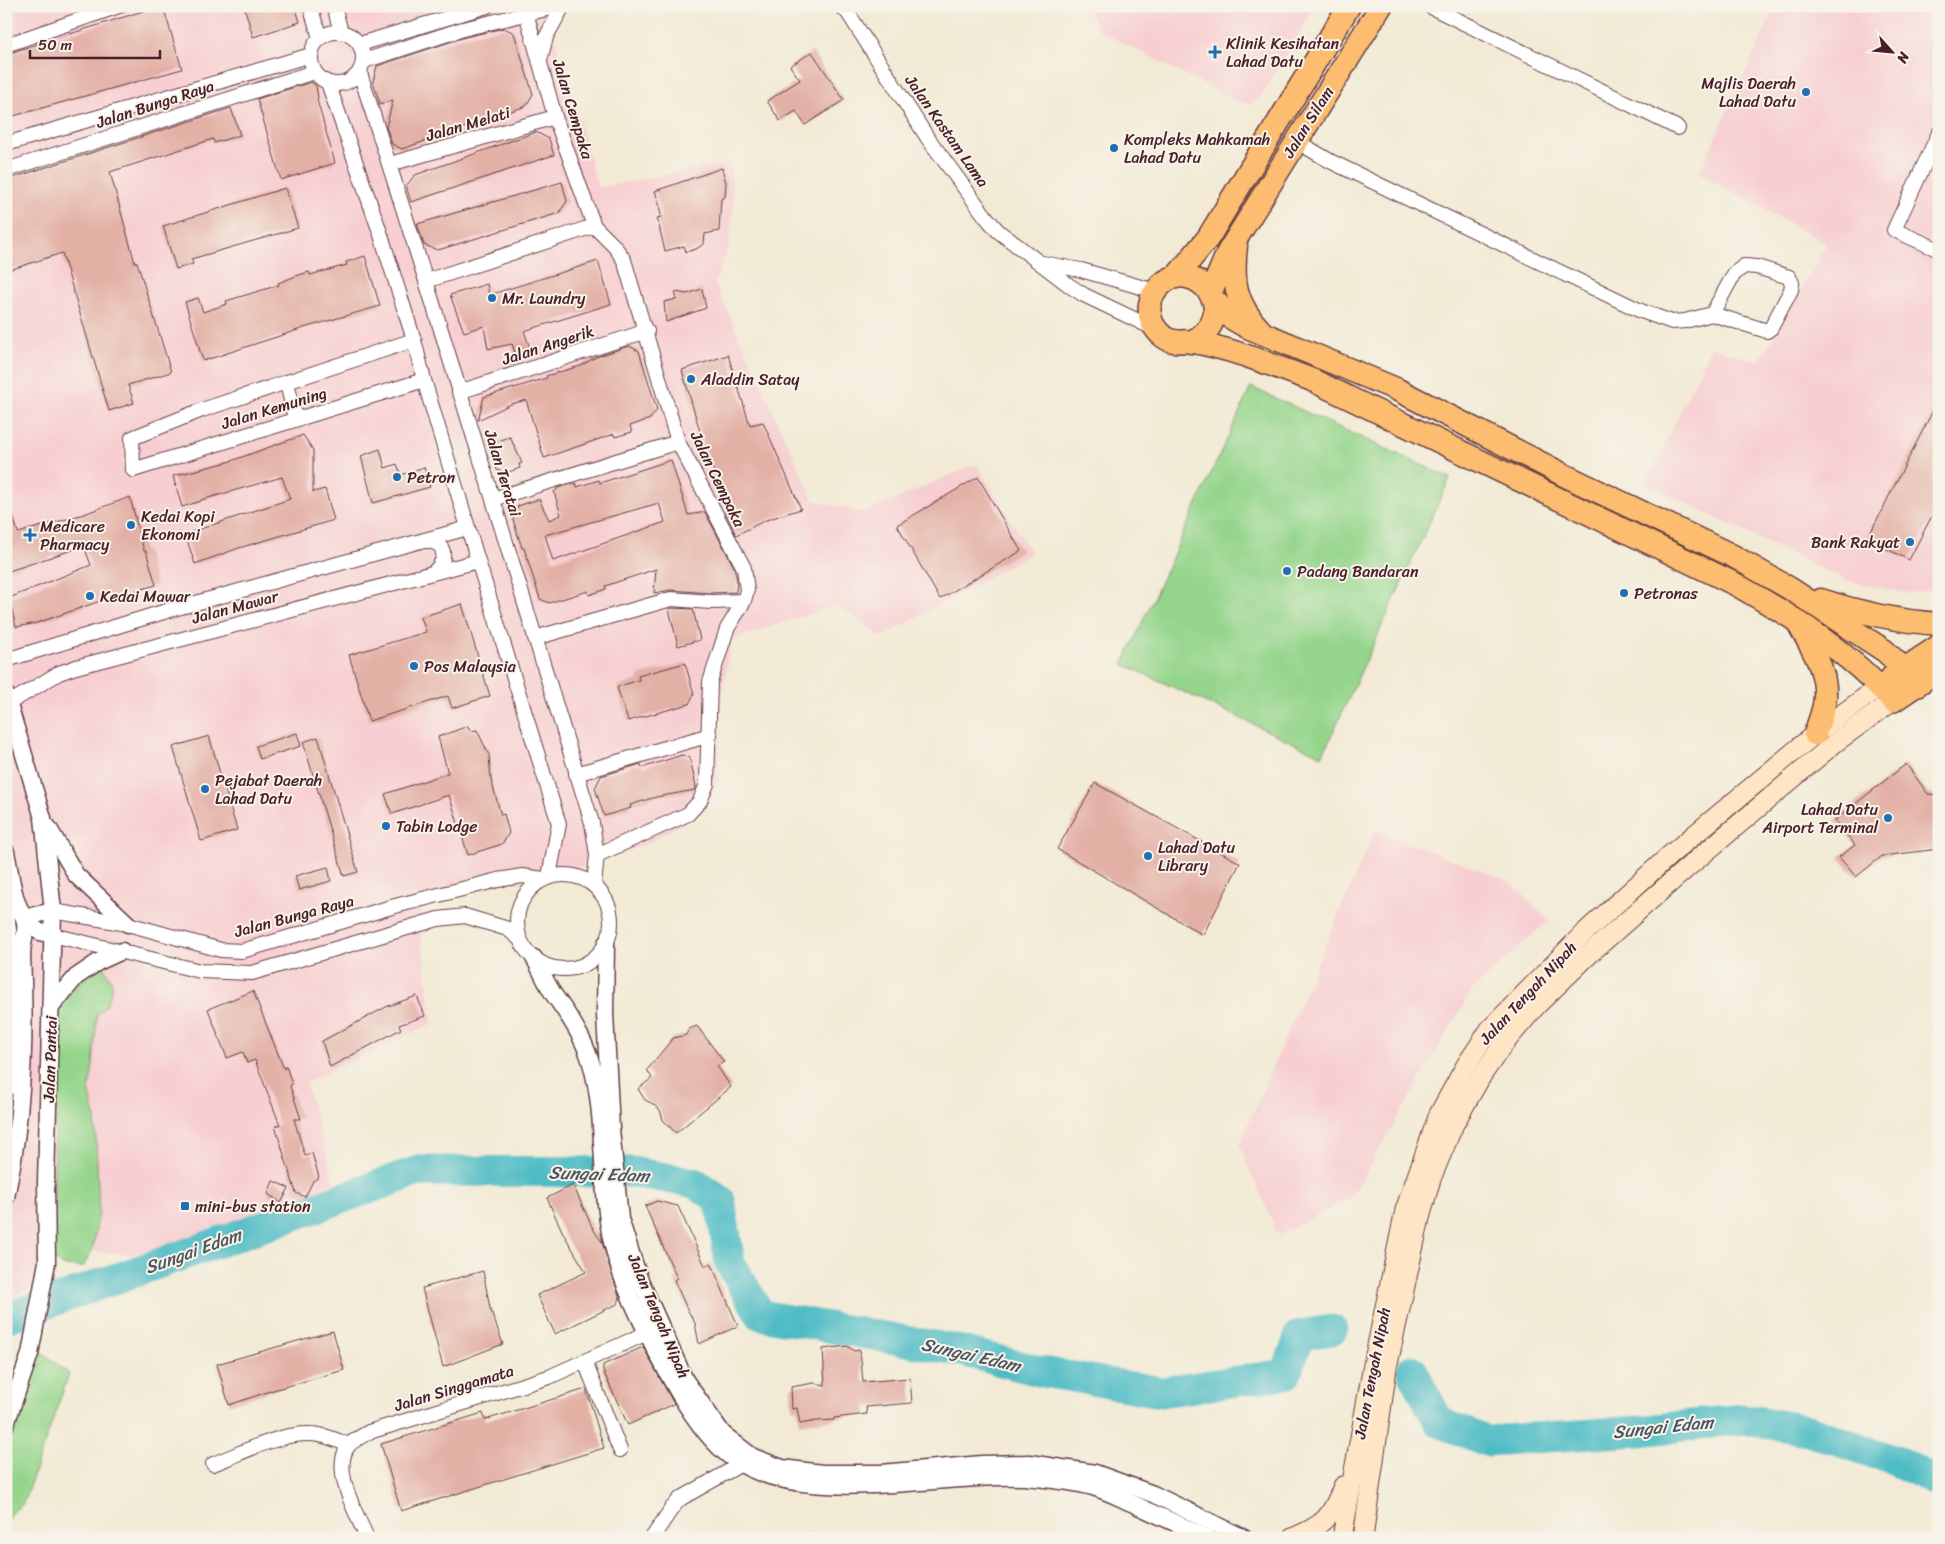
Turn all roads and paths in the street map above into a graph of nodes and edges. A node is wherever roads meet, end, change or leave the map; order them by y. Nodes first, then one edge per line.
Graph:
1 (119, 6) edge
2 (310, 6) edge
3 (334, 6) edge
4 (487, 6) edge
5 (559, 6) edge
6 (563, 6) edge
7 (841, 6) edge
8 (1349, 6) edge
9 (1381, 6) edge
10 (1429, 6) edge
11 (526, 13) junction
12 (341, 32) junction
13 (320, 38) junction
14 (360, 44) junction
15 (6, 45) edge
16 (311, 55) junction
17 (540, 62) junction
18 (362, 67) junction
19 (314, 72) junction
20 (328, 84) junction
21 (555, 116) junction
22 (1678, 128) dead end
23 (1939, 133) edge
24 (1296, 141) junction
25 (6, 144) edge
26 (390, 164) junction
27 (6, 170) edge
28 (594, 226) junction
29 (1241, 231) junction
30 (1939, 250) edge
31 (1039, 262) junction
32 (1176, 277) junction
33 (426, 281) junction
34 (1155, 291) junction
35 (1212, 296) junction
36 (1712, 314) junction
37 (1155, 328) junction
38 (647, 331) junction
39 (1265, 335) junction
40 (414, 340) junction
41 (1191, 342) junction
42 (424, 380) junction
43 (287, 382) junction
44 (459, 392) junction
45 (295, 419) junction
46 (678, 442) junction
47 (493, 500) junction
48 (468, 528) junction
49 (420, 541) junction
50 (478, 561) junction
51 (434, 572) junction
52 (1789, 588) junction
53 (744, 601) junction
54 (1796, 620) junction
55 (1939, 624) edge
56 (535, 638) junction
57 (1939, 646) edge
58 (6, 660) edge
59 (1939, 670) edge
60 (1910, 677) junction
61 (1886, 694) junction
62 (8, 699) edge
63 (1815, 734) junction
64 (710, 735) junction
65 (576, 774) junction
66 (43, 818) junction
67 (6, 852) edge
68 (598, 855) junction
69 (546, 877) junction
70 (594, 885) junction
71 (6, 911) edge
72 (53, 911) junction
73 (25, 922) junction
74 (128, 924) junction
75 (53, 935) junction
76 (520, 939) junction
77 (606, 943) junction
78 (122, 951) junction
79 (534, 958) junction
80 (52, 1006) junction
81 (8, 1068) edge
82 (606, 1128) junction
83 (6, 1158) edge
84 (6, 1197) edge
85 (654, 1330) junction
86 (586, 1362) junction
87 (6, 1424) edge
88 (349, 1445) junction
89 (620, 1450) dead end
90 (1356, 1453) junction
91 (748, 1460) junction
92 (213, 1464) dead end
93 (367, 1538) edge
94 (652, 1538) edge
95 (1208, 1538) edge
96 (1244, 1538) edge
97 (1292, 1538) edge
98 (1342, 1538) edge
99 (1363, 1538) edge

1 - 15 street
2 - 13 street
3 - 12 street
4 - 14 street
5 - 11 street
6 - 17 street
7 - 31 street, Jalan Kastam Lama
8 - 32 highway, Jalan Silam
9 - 24 highway, Jalan Silam
10 - 22 street
11 - 17 street, Jalan Cempaka
11 - 18 street
12 - 13 street
12 - 14 street
13 - 16 street
14 - 18 street
16 - 19 street
16 - 25 street, Jalan Bunga Raya
17 - 21 street, Jalan Cempaka
18 - 20 street
18 - 26 street, Jalan Teratai
19 - 20 street
19 - 27 street, Jalan Bunga Raya
20 - 40 street
21 - 26 street, Jalan Melati
21 - 28 street, Jalan Cempaka
23 - 30 street
24 - 29 highway, Jalan Silam
24 - 36 street
26 - 33 street, Jalan Teratai
28 - 33 street
28 - 38 street, Jalan Cempaka
29 - 35 highway, Jalan Silam
29 - 39 highway
31 - 34 street
31 - 37 street, Jalan Kastam Lama
32 - 34 highway
32 - 35 highway
33 - 44 street, Jalan Teratai
34 - 37 highway
35 - 39 highway
35 - 41 highway
36 - 36 street
37 - 41 highway
38 - 44 street, Jalan Angerik
38 - 46 street, Jalan Cempaka
39 - 52 highway
40 - 42 street
40 - 43 street
41 - 54 highway
42 - 45 street, Jalan Kemuning
42 - 48 street
43 - 45 street
43 - 45 street, Jalan Kemuning
44 - 47 street, Jalan Teratai
46 - 47 street
46 - 53 street, Jalan Cempaka
47 - 56 street, Jalan Teratai
48 - 49 street, Jalan Mawar
48 - 50 street
49 - 51 street
49 - 58 street, Jalan Mawar
50 - 51 street, Jalan Mawar
50 - 69 street
51 - 62 street, Jalan Mawar
52 - 55 highway
52 - 60 highway
53 - 56 street
53 - 64 street, Jalan Cempaka
54 - 61 highway
54 - 63 highway
56 - 65 street, Jalan Teratai
57 - 60 highway
59 - 60 highway
60 - 61 highway
61 - 63 main road, Jalan Tengah Nipah
61 - 99 main road, Jalan Tengah Nipah
62 - 66 street, Jalan Pantai
63 - 90 main road, Jalan Tengah Nipah
64 - 65 street
64 - 68 street, Jalan Cempaka
65 - 68 street, Jalan Teratai
66 - 72 street, Jalan Pantai
66 - 74 street
67 - 73 street
68 - 70 street, Jalan Teratai
69 - 70 street
69 - 74 street, Jalan Bunga Raya
69 - 76 street
70 - 77 street
71 - 81 street
72 - 73 street
72 - 74 street, Jalan Bunga Raya
72 - 75 street, Jalan Pantai
73 - 75 street
73 - 84 street
75 - 78 street
75 - 80 street, Jalan Pantai
76 - 78 street
76 - 79 street
77 - 79 street
77 - 82 street, Jalan Tengah Nipah
78 - 80 street
79 - 82 street, Jalan Tengah Nipah
80 - 87 street, Jalan Pantai
81 - 83 street
82 - 85 street, Jalan Tengah Nipah
85 - 86 street, Jalan Singgamata
85 - 91 street, Jalan Tengah Nipah
86 - 88 street, Jalan Singgamata
86 - 89 street
88 - 92 street
88 - 93 street
90 - 97 main road
90 - 98 main road, Jalan Tengah Nipah
91 - 94 street
91 - 95 street, Jalan Tengah Nipah
91 - 96 street, Jalan Tengah Nipah

